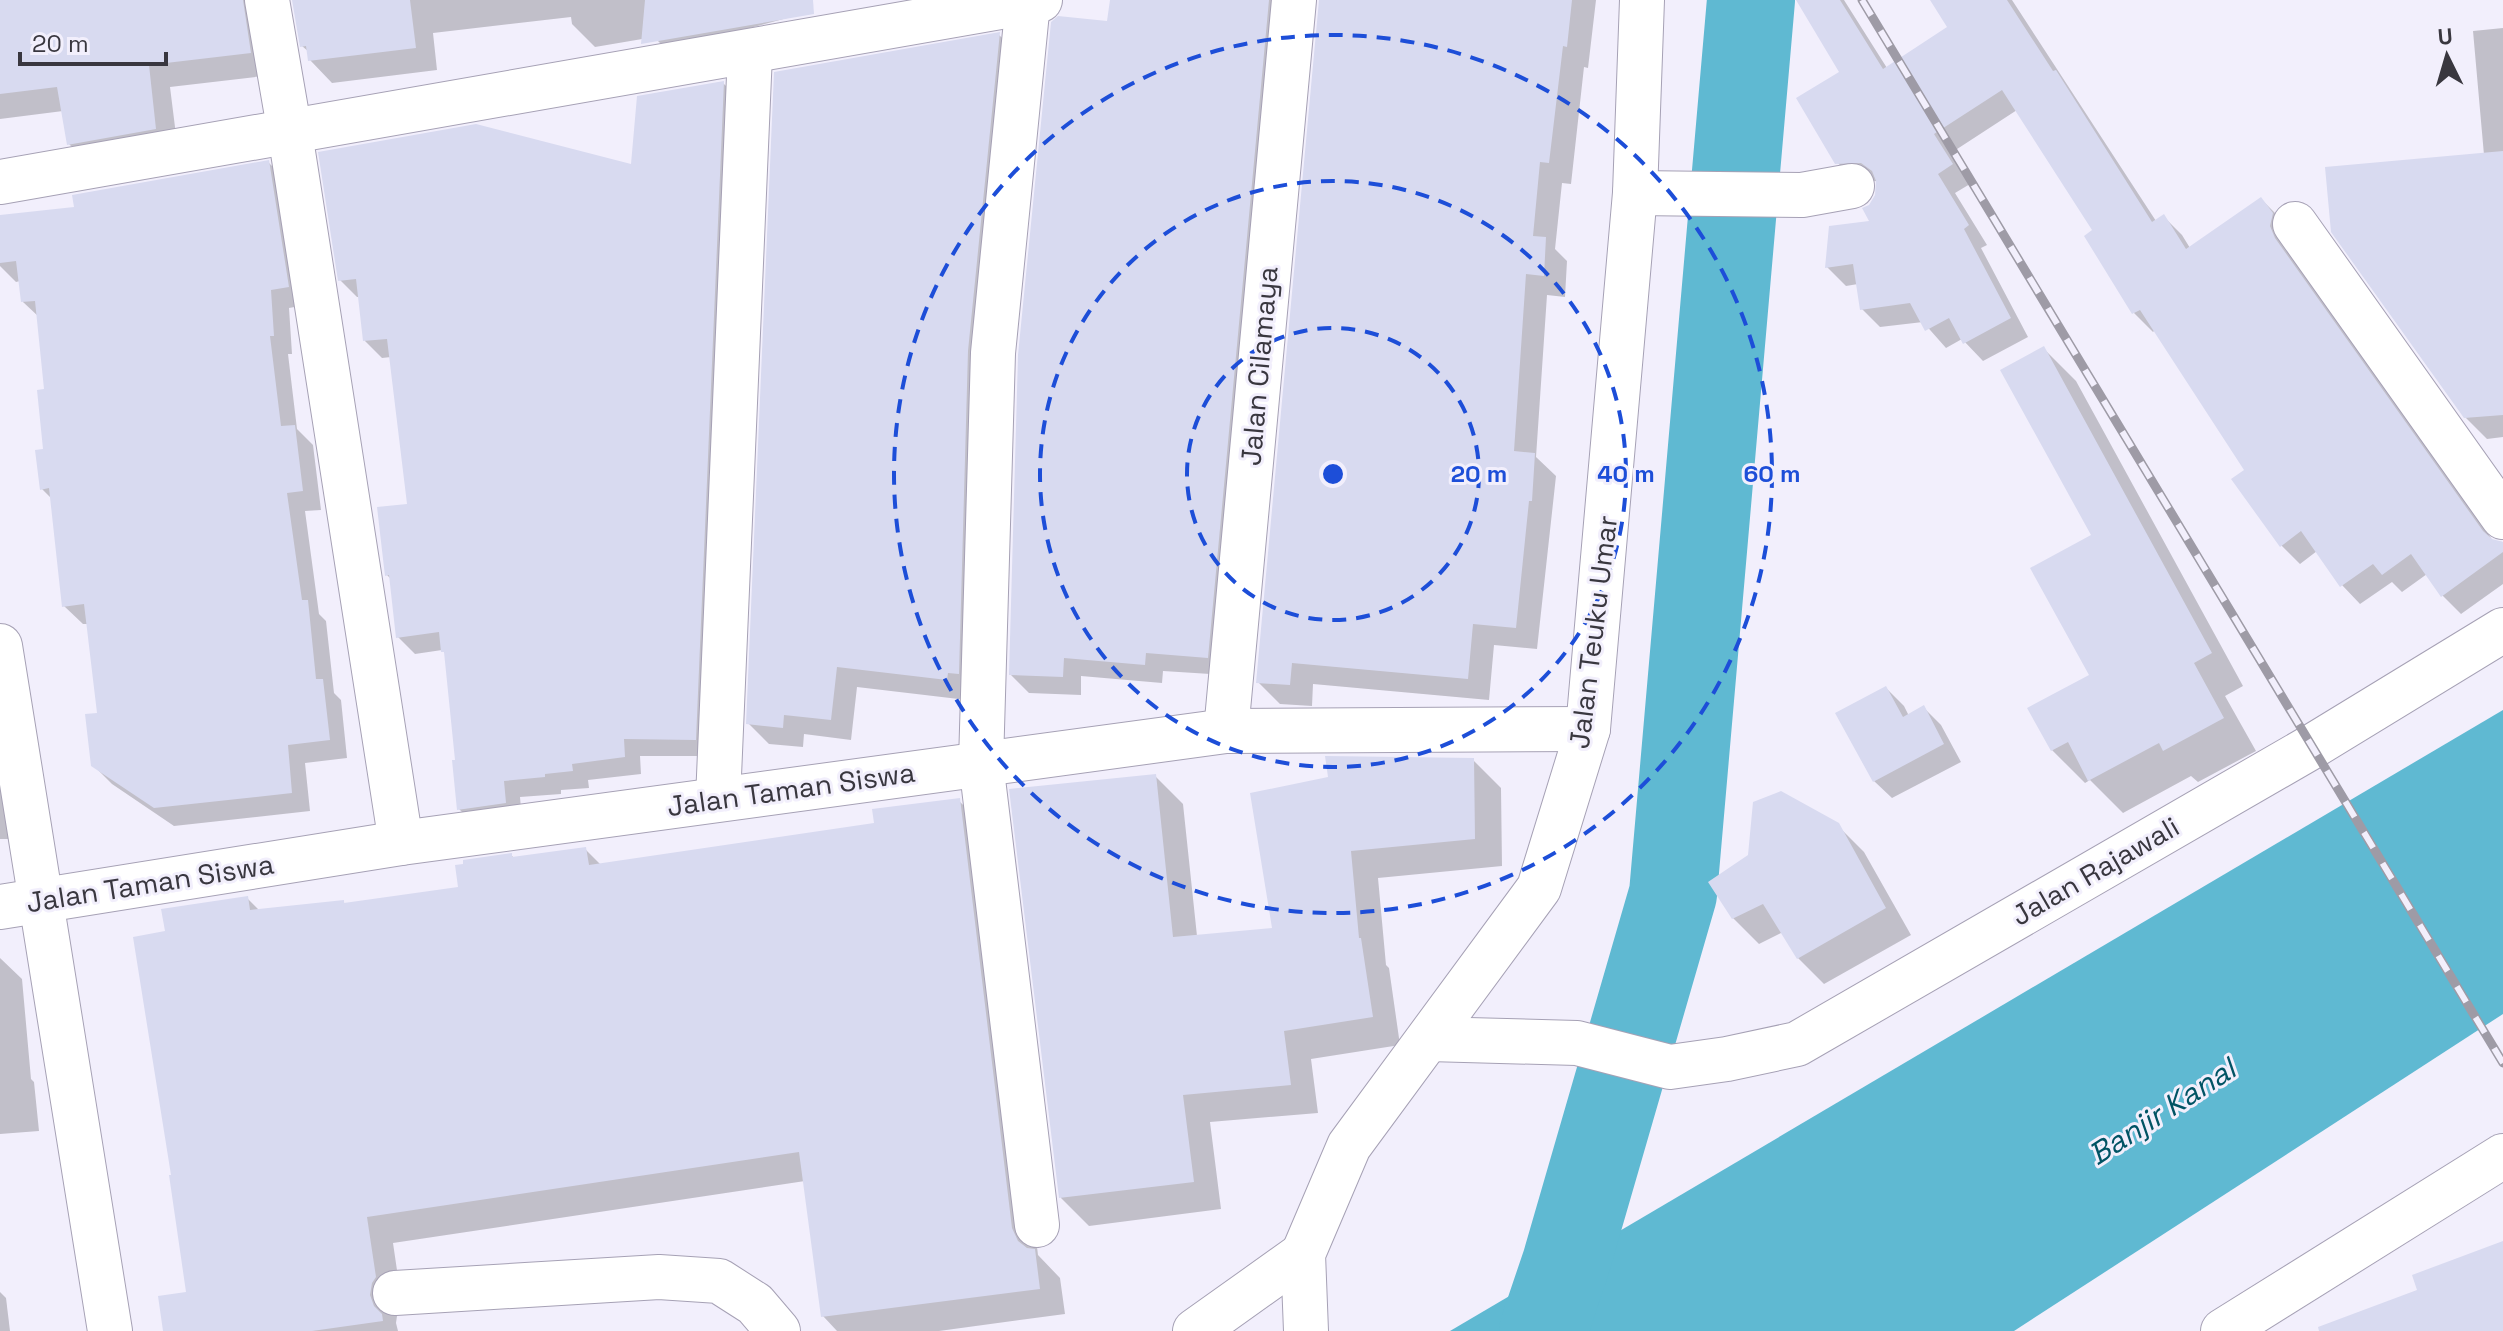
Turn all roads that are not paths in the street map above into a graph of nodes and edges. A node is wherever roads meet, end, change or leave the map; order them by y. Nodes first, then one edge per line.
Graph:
1 (267, 0) edge
2 (1294, 0) edge
3 (1642, 0) edge
4 (1034, 1) edge
5 (750, 53) junction
6 (290, 133) junction
7 (0, 182) edge
8 (1852, 186) dead end
9 (1635, 193) junction
10 (2295, 224) dead end
11 (2503, 517) edge
12 (2503, 630) edge
13 (0, 646) edge
14 (1588, 729) junction
15 (1226, 731) junction
16 (981, 763) junction
17 (718, 799) junction
18 (401, 843) junction
19 (20, 904) edge
20 (1429, 1039) junction
21 (2501, 1162) edge
22 (1037, 1225) dead end
23 (1303, 1254) junction
24 (395, 1293) dead end
25 (110, 1331) edge
26 (778, 1331) edge
27 (1195, 1331) edge
28 (1306, 1331) edge
29 (2223, 1331) edge

1 - 6 street
2 - 15 street, Jalan Cilamaya
3 - 9 street, Jalan Teuku Umar
4 - 5 street
4 - 16 street
5 - 6 street
5 - 17 street
6 - 7 street
6 - 18 street
8 - 9 street
9 - 14 street, Jalan Teuku Umar
10 - 11 street
12 - 20 street, Jalan Rajawali
13 - 19 street
14 - 15 street, Jalan Taman Siswa
14 - 20 street, Jalan Teuku Umar
15 - 16 street, Jalan Taman Siswa
16 - 17 street, Jalan Taman Siswa
16 - 22 street
17 - 18 street, Jalan Taman Siswa
18 - 19 street, Jalan Taman Siswa
19 - 25 street
20 - 23 street, Jalan Teuku Umar
21 - 29 street
23 - 27 street
23 - 28 street, Jalan Teuku Umar
24 - 26 street

